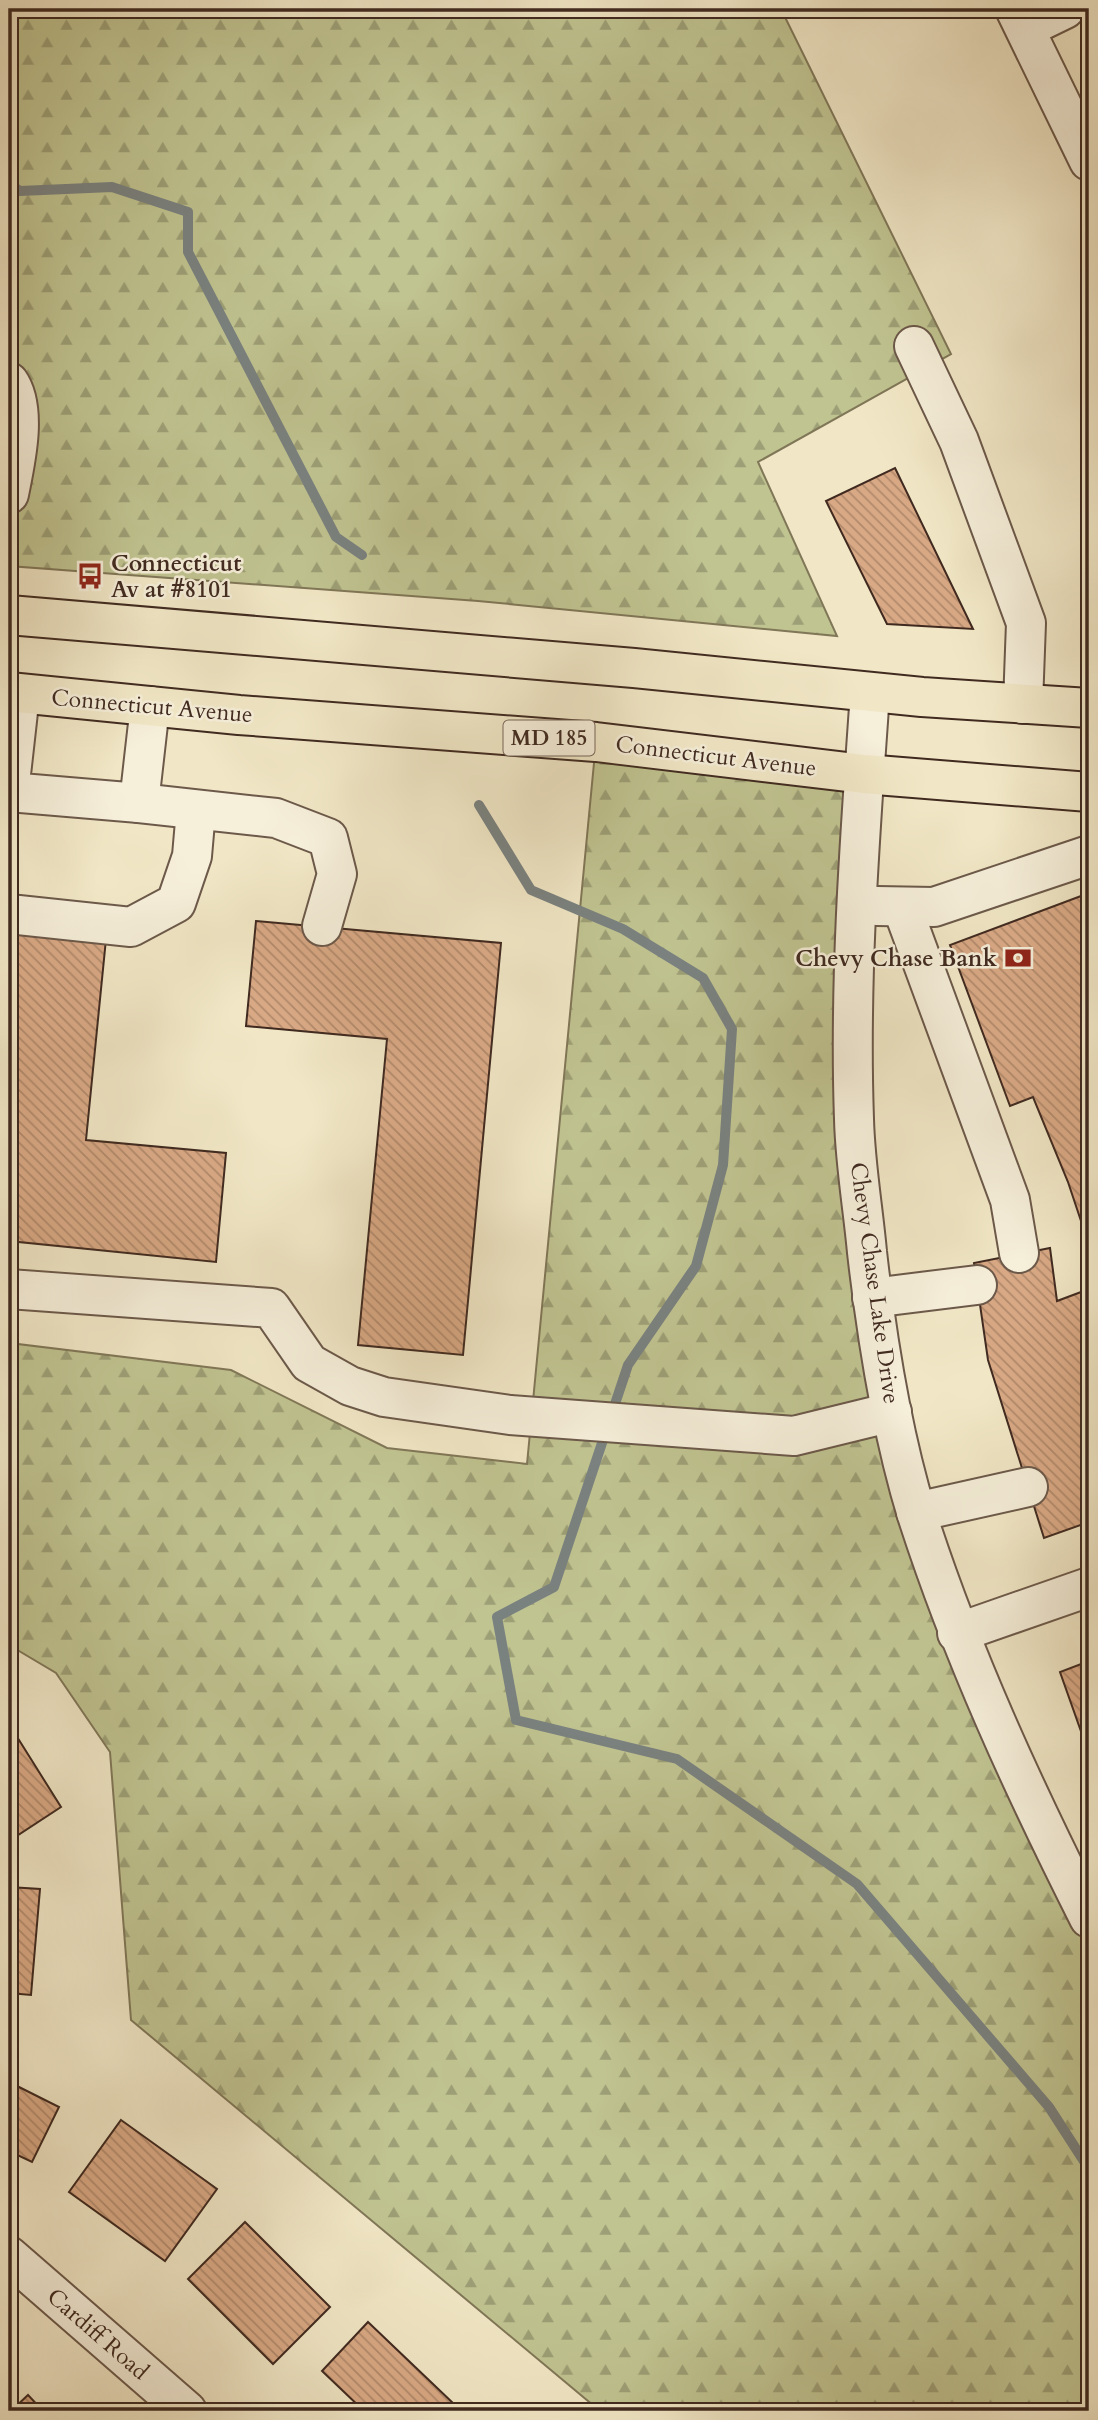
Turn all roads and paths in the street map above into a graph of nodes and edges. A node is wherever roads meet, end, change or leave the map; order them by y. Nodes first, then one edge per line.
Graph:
1 (1065, 9) edge
2 (1021, 19) edge
3 (1089, 161) edge
4 (914, 346) dead end
5 (9, 382) edge
6 (9, 494) edge
7 (9, 615) edge
8 (14, 693) edge
9 (870, 693) junction
10 (1023, 704) junction
11 (150, 706) junction
12 (1089, 708) edge
13 (864, 774) junction
14 (1089, 792) edge
15 (139, 803) junction
16 (196, 810) junction
17 (1089, 855) edge
18 (856, 905) junction
19 (902, 907) junction
20 (9, 915) edge
21 (322, 926) dead end
22 (1019, 1254) dead end
23 (977, 1285) dead end
24 (9, 1289) edge
25 (872, 1298) junction
26 (892, 1412) junction
27 (1028, 1487) dead end
28 (916, 1512) junction
29 (1089, 1587) edge
30 (957, 1633) junction
31 (1089, 1918) edge
32 (9, 2256) edge
33 (187, 2411) edge

1 - 2 street
2 - 3 street
4 - 10 street
5 - 6 street
7 - 9 main road
8 - 11 main road, Connecticut Avenue / MD 185
8 - 15 street
9 - 10 main road
9 - 13 street, Chevy Chase Lake Drive
10 - 12 main road
11 - 13 main road, Connecticut Avenue / MD 185
11 - 15 street
13 - 14 main road, Connecticut Avenue / MD 185
13 - 18 street, Chevy Chase Lake Drive
15 - 16 street
16 - 20 street
16 - 21 street
17 - 19 street
18 - 19 street
18 - 25 street, Chevy Chase Lake Drive
19 - 22 street
23 - 25 street
24 - 26 street
25 - 26 street, Chevy Chase Lake Drive
26 - 28 street, Chevy Chase Lake Drive
27 - 28 street
28 - 30 street, Chevy Chase Lake Drive
29 - 30 street
30 - 31 street, Chevy Chase Lake Drive
32 - 33 street, Cardiff Road

